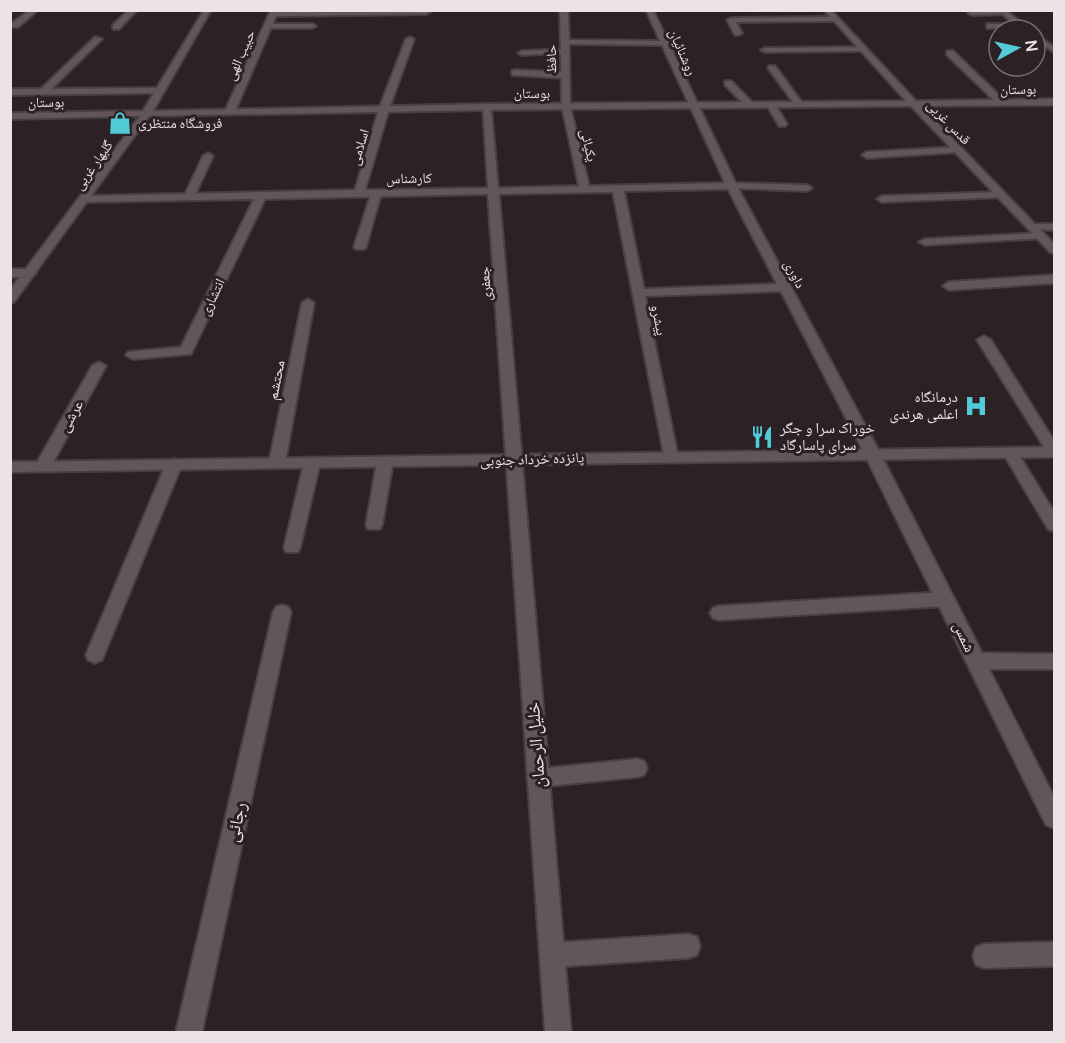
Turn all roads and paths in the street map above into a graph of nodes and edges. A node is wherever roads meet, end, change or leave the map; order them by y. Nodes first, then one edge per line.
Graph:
1 (35, 10) edge
2 (134, 10) edge
3 (208, 10) edge
4 (564, 10) edge
5 (649, 10) edge
6 (827, 10) edge
7 (1001, 11) edge
8 (274, 12) edge
9 (355, 12) edge
10 (972, 13) dead end
11 (425, 14) edge
12 (834, 19) junction
13 (15, 25) dead end
14 (268, 26) junction
15 (312, 26) dead end
16 (116, 27) dead end
17 (738, 33) dead end
18 (98, 39) dead end
19 (410, 39) dead end
20 (564, 42) junction
21 (664, 43) junction
22 (862, 49) junction
23 (765, 50) dead end
24 (565, 51) junction
25 (522, 53) dead end
26 (950, 53) dead end
27 (772, 68) dead end
28 (515, 73) dead end
29 (566, 75) junction
30 (728, 83) dead end
31 (160, 90) junction
32 (10, 92) edge
33 (43, 92) junction
34 (1001, 102) junction
35 (1054, 102) edge
36 (913, 104) junction
37 (692, 105) junction
38 (750, 105) junction
39 (771, 105) junction
40 (799, 105) junction
41 (566, 106) junction
42 (487, 107) junction
43 (384, 109) junction
44 (230, 111) junction
45 (146, 114) junction
46 (10, 116) edge
47 (782, 124) dead end
48 (958, 150) junction
49 (867, 155) dead end
50 (208, 156) dead end
51 (732, 186) junction
52 (807, 188) dead end
53 (585, 189) junction
54 (618, 189) junction
55 (493, 192) junction
56 (359, 194) junction
57 (376, 194) junction
58 (1001, 195) junction
59 (261, 196) junction
60 (189, 197) junction
61 (86, 199) junction
62 (882, 199) dead end
63 (1032, 227) junction
64 (1054, 227) edge
65 (1041, 236) junction
66 (925, 242) dead end
67 (360, 247) dead end
68 (1054, 250) edge
69 (10, 273) edge
70 (30, 273) junction
71 (1054, 279) edge
72 (949, 286) dead end
73 (785, 287) junction
74 (639, 293) junction
75 (10, 299) edge
76 (308, 303) dead end
77 (984, 340) dead end
78 (133, 356) dead end
79 (99, 366) dead end
80 (1054, 452) edge
81 (1011, 453) junction
82 (873, 455) junction
83 (670, 457) junction
84 (513, 458) junction
85 (385, 462) junction
86 (277, 463) junction
87 (312, 463) junction
88 (174, 464) junction
89 (43, 466) junction
90 (10, 467) edge
91 (374, 525) dead end
92 (1054, 525) edge
93 (292, 548) dead end
94 (945, 599) junction
95 (282, 612) dead end
96 (719, 613) dead end
97 (95, 655) dead end
98 (976, 661) junction
99 (1054, 661) edge
100 (637, 768) dead end
101 (538, 778) junction
102 (1054, 818) edge
103 (688, 946) dead end
104 (1054, 954) edge
105 (552, 955) junction
106 (985, 956) dead end
107 (189, 1032) edge
108 (558, 1032) edge

1 - 13 street
2 - 16 street
3 - 31 street, گلبهار غربی
4 - 20 street, حافظ
5 - 21 street, روشنائیان
6 - 12 street, قدس غربی
7 - 10 street
8 - 9 street
8 - 14 street, حبیب الهی
9 - 11 street
12 - 17 street
12 - 22 street, قدس غربی
14 - 15 street
14 - 44 street, حبیب الهی
18 - 33 street
19 - 43 street, اسلامی
20 - 21 street
20 - 24 street, حافظ
21 - 37 street, روشنائیان
22 - 23 street
22 - 36 street, قدس غربی
24 - 25 street
24 - 29 street, حافظ
26 - 34 street
27 - 40 street
28 - 29 street
29 - 41 street, حافظ
30 - 38 street
31 - 33 street
31 - 45 street, گلبهار غربی
32 - 33 street
34 - 35 street, بوستان
34 - 36 street, بوستان
36 - 40 street, بوستان
36 - 48 street, قدس غربی
37 - 38 street, بوستان
37 - 41 street, بوستان
37 - 51 street, داوری
38 - 39 street, بوستان
39 - 40 street, بوستان
39 - 47 street
41 - 42 street, بوستان
41 - 53 street, یکپائی
42 - 43 street, بوستان
42 - 55 street, جعفری
43 - 44 street, بوستان
43 - 56 street, اسلامی
44 - 45 street, بوستان
45 - 46 street, بوستان
45 - 61 street, گلبهار غربی
48 - 49 street
48 - 58 street, قدس غربی
50 - 60 street
51 - 52 street, کارشناس
51 - 54 street, کارشناس
51 - 73 street, داوری
53 - 54 street, کارشناس
53 - 55 street, کارشناس
54 - 74 street, پیشرو
55 - 57 street, کارشناس
55 - 84 street, جعفری
56 - 57 street, کارشناس
56 - 59 street, کارشناس
57 - 67 street
58 - 62 street
58 - 63 street, قدس غربی
59 - 60 street, کارشناس
59 - 78 street, انتشاری
60 - 61 street, کارشناس
61 - 70 street, گلبهار غربی
63 - 64 street
63 - 65 street, قدس غربی
65 - 66 street
65 - 68 street, قدس غربی
69 - 70 street
70 - 75 street, گلبهار غربی
71 - 72 street
73 - 74 street
73 - 82 street, داوری
74 - 83 street, پیشرو
76 - 86 street, محتشم
77 - 80 street
79 - 89 street, عرشی
80 - 81 street, پانزده خرداد جنوبی
81 - 82 street, پانزده خرداد جنوبی
81 - 92 street
82 - 83 street, پانزده خرداد جنوبی
82 - 94 street, شمس
83 - 84 street, پانزده خرداد جنوبی
84 - 85 street, پانزده خرداد جنوبی
84 - 101 street, خلیل الرحمان
85 - 87 street, پانزده خرداد جنوبی
85 - 91 street
86 - 87 street, پانزده خرداد جنوبی
86 - 88 street, پانزده خرداد جنوبی
87 - 93 street
88 - 89 street, پانزده خرداد جنوبی
88 - 97 street
89 - 90 street, پانزده خرداد جنوبی
94 - 96 street
94 - 98 street, شمس
95 - 107 street, رجائی
98 - 99 street
98 - 102 street, شمس
100 - 101 street
101 - 105 street, خلیل الرحمان
103 - 105 street
104 - 106 street
105 - 108 street, خلیل الرحمان

